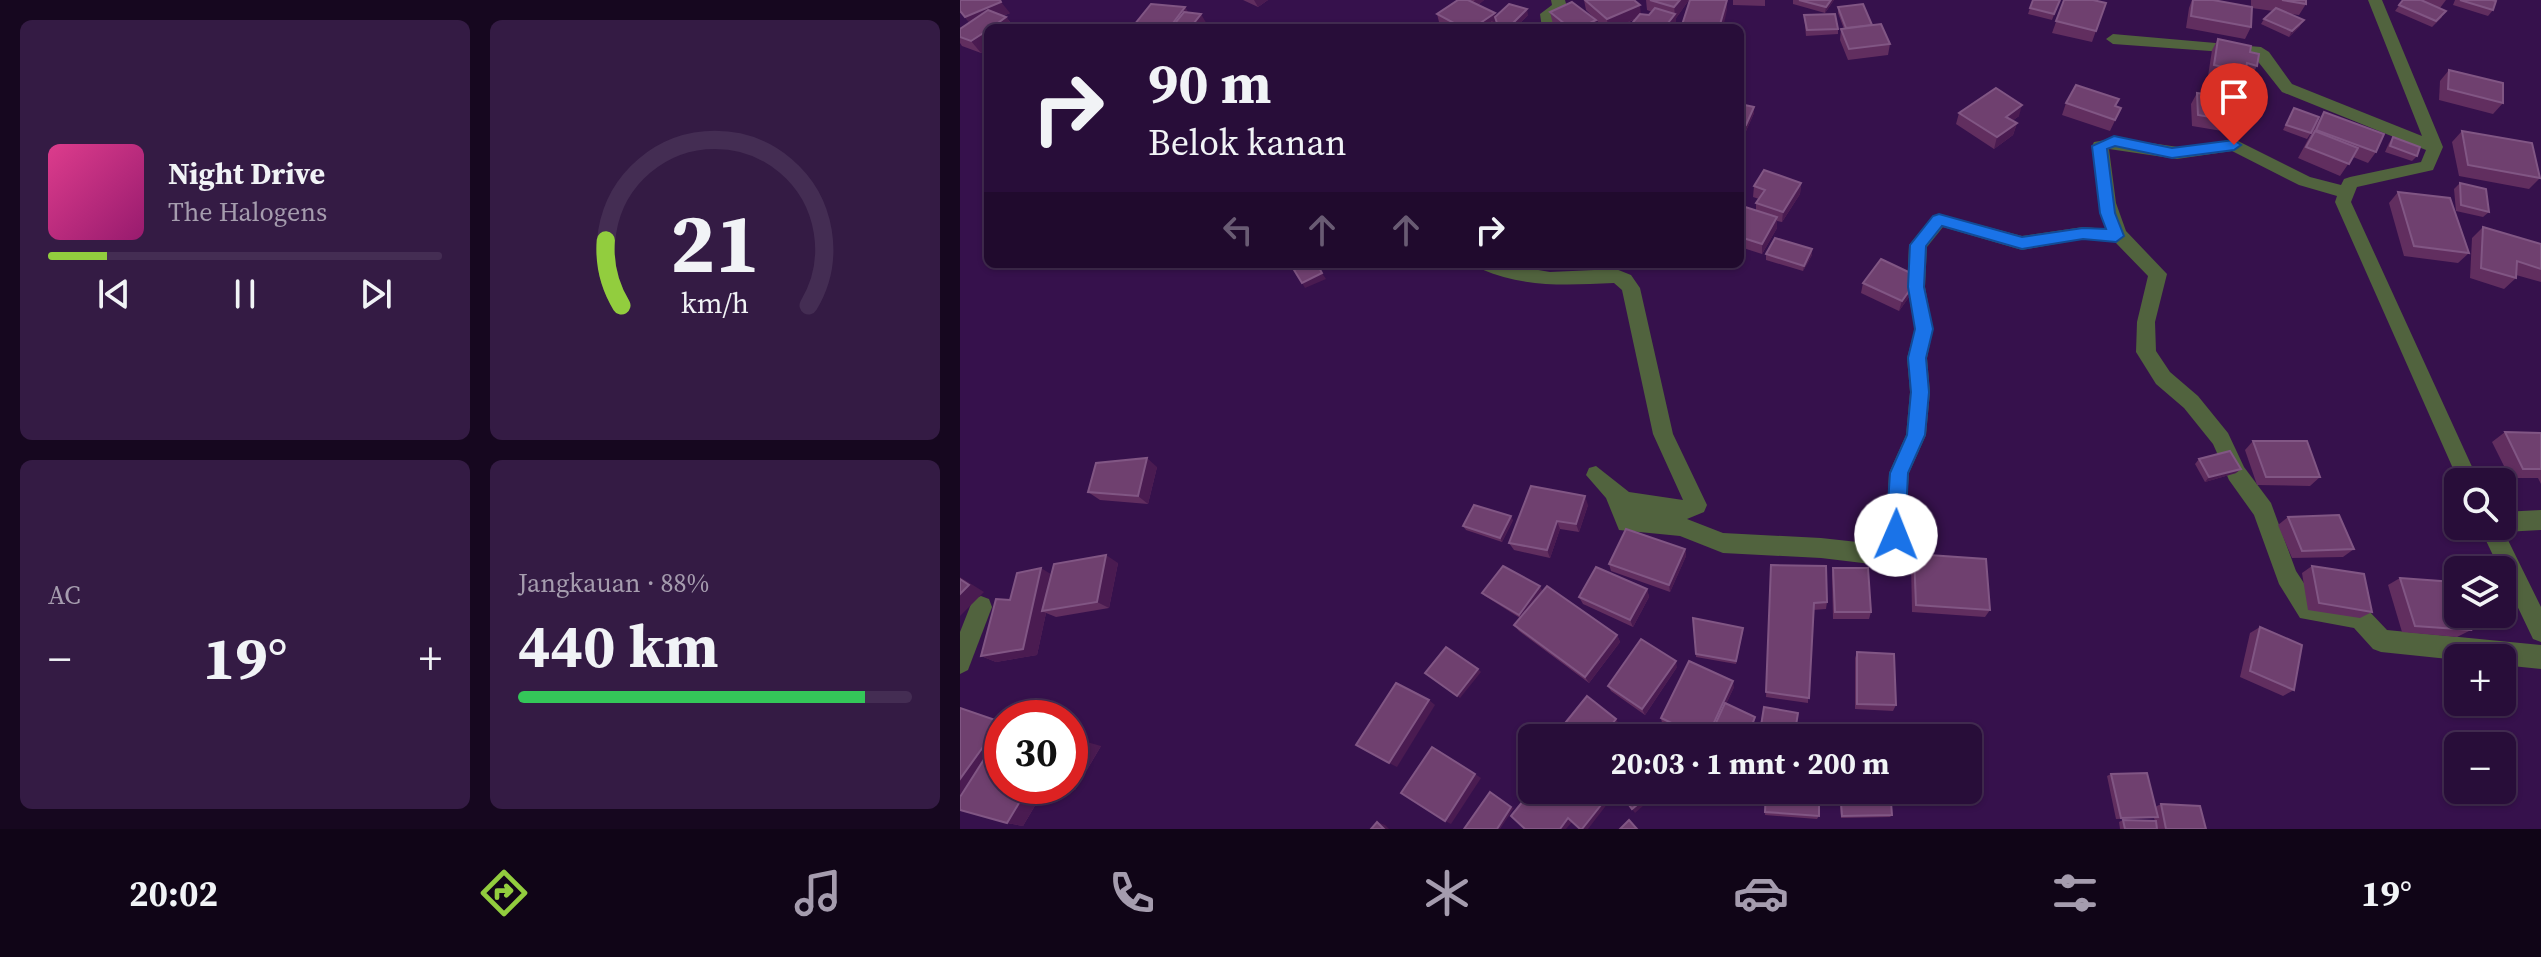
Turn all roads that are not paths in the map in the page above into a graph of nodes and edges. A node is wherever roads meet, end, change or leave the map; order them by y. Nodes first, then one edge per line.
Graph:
1 (1558, 0) edge
2 (2375, 0) edge
3 (1548, 24) edge
4 (2113, 39) dead end
5 (2435, 147) junction
6 (2345, 192) junction
7 (2116, 236) junction
8 (1496, 268) edge
9 (2463, 468) edge
10 (1596, 475) dead end
11 (1616, 496) junction
12 (2541, 520) edge
13 (2516, 521) edge
14 (2497, 540) edge
15 (981, 607) dead end
16 (2541, 631) edge
17 (2541, 657) edge
18 (960, 662) edge

1 - 3 street
2 - 5 street
4 - 5 street
5 - 6 street
6 - 7 street
6 - 9 street
7 - 11 street
7 - 17 street
8 - 11 street
10 - 11 street
12 - 13 street
14 - 16 street
15 - 18 street

